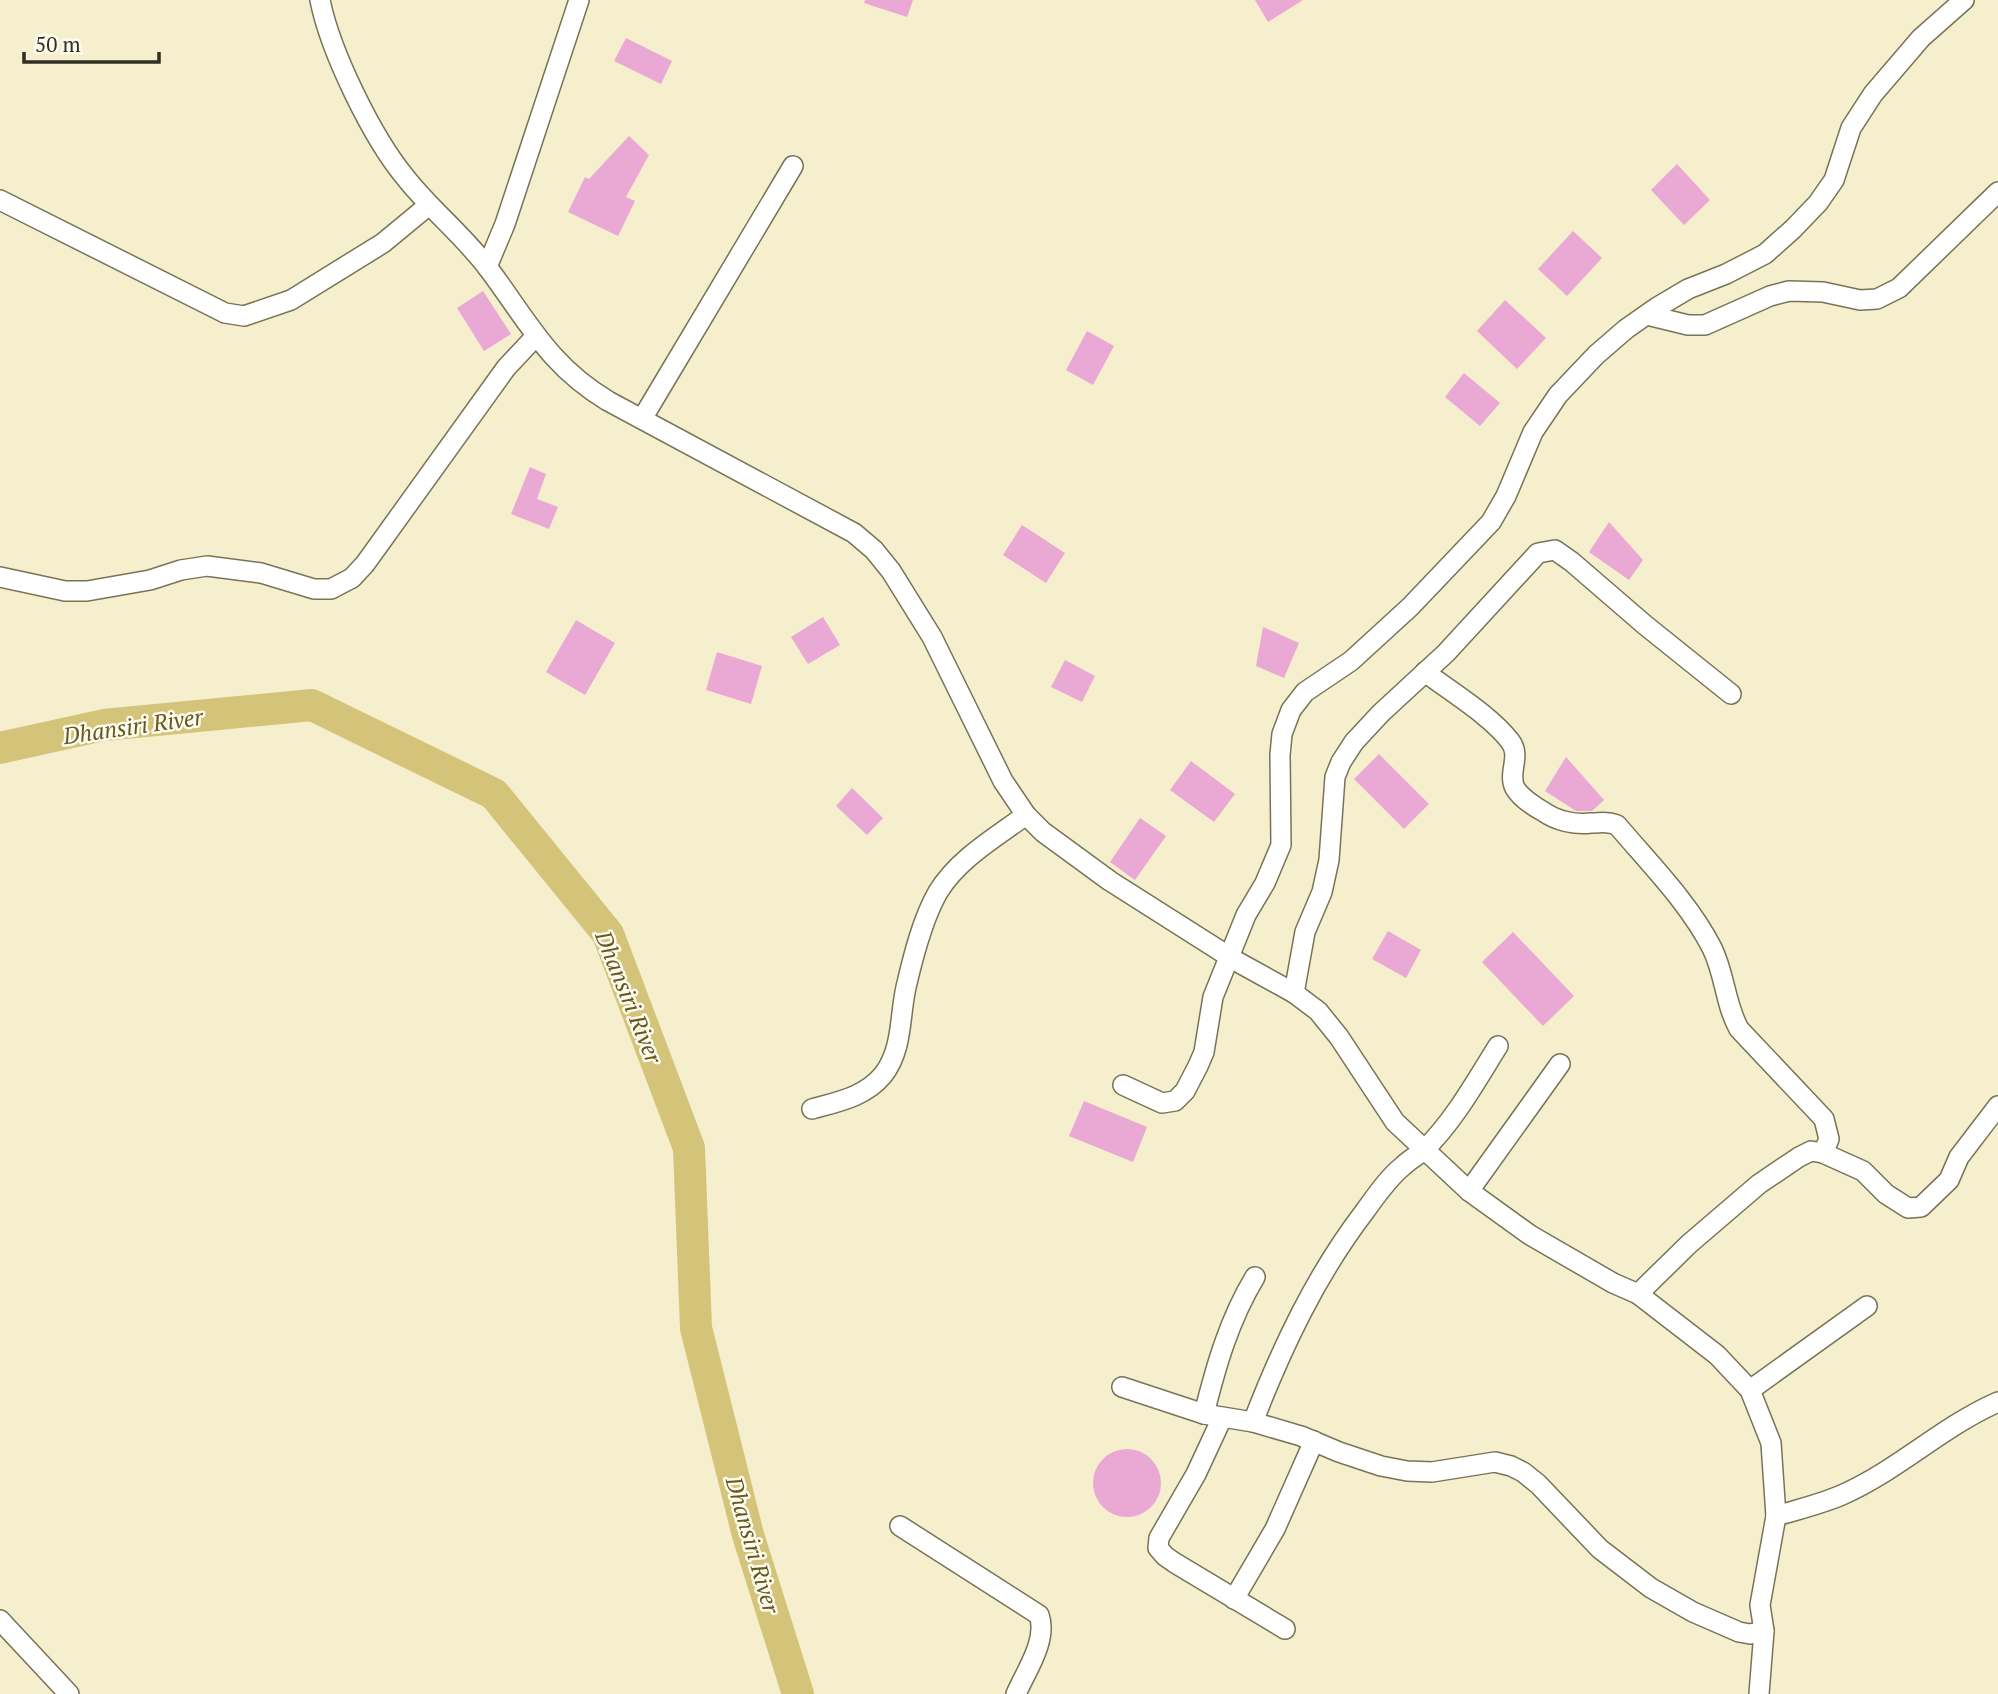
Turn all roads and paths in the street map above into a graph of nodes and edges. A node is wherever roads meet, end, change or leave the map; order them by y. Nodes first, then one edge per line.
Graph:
1 (320, 0) edge
2 (579, 0) edge
3 (1964, 0) edge
4 (793, 166) dead end
5 (1998, 192) edge
6 (0, 200) edge
7 (429, 205) junction
8 (487, 267) junction
9 (1647, 315) junction
10 (535, 337) junction
11 (642, 419) junction
12 (0, 577) edge
13 (1425, 672) junction
14 (1731, 694) dead end
15 (1026, 814) junction
16 (1233, 958) junction
17 (1287, 989) junction
18 (1498, 1046) dead end
19 (1560, 1064) dead end
20 (1123, 1085) dead end
21 (1998, 1106) edge
22 (812, 1109) dead end
23 (1423, 1150) junction
24 (1823, 1153) junction
25 (1469, 1191) junction
26 (1255, 1277) dead end
27 (1638, 1294) junction
28 (1867, 1306) dead end
29 (1122, 1387) dead end
30 (1750, 1390) junction
31 (1998, 1402) edge
32 (1213, 1416) junction
33 (1253, 1422) junction
34 (1314, 1441) junction
35 (1776, 1516) junction
36 (900, 1526) dead end
37 (1234, 1599) junction
38 (1, 1624) edge
39 (1285, 1629) dead end
40 (1764, 1631) junction
41 (69, 1694) edge
42 (1016, 1694) edge
43 (1759, 1694) edge

1 - 7 street
2 - 8 street
3 - 9 street
4 - 11 street
5 - 9 street
6 - 7 street
7 - 8 street
8 - 10 street
9 - 16 street
10 - 11 street
10 - 12 street
11 - 15 street
13 - 14 street
13 - 17 street
13 - 24 street
15 - 16 street
15 - 22 street
16 - 17 street
16 - 20 street
17 - 23 street
18 - 23 street
19 - 25 street
21 - 24 street
23 - 25 street
23 - 33 street
24 - 27 street
25 - 27 street
26 - 32 street
27 - 30 street
28 - 30 street
29 - 32 street
30 - 35 street
31 - 35 street
32 - 33 street
32 - 37 street
33 - 34 street
34 - 37 street
34 - 40 street
35 - 40 street
36 - 42 street
37 - 39 street
38 - 41 street
40 - 43 street

